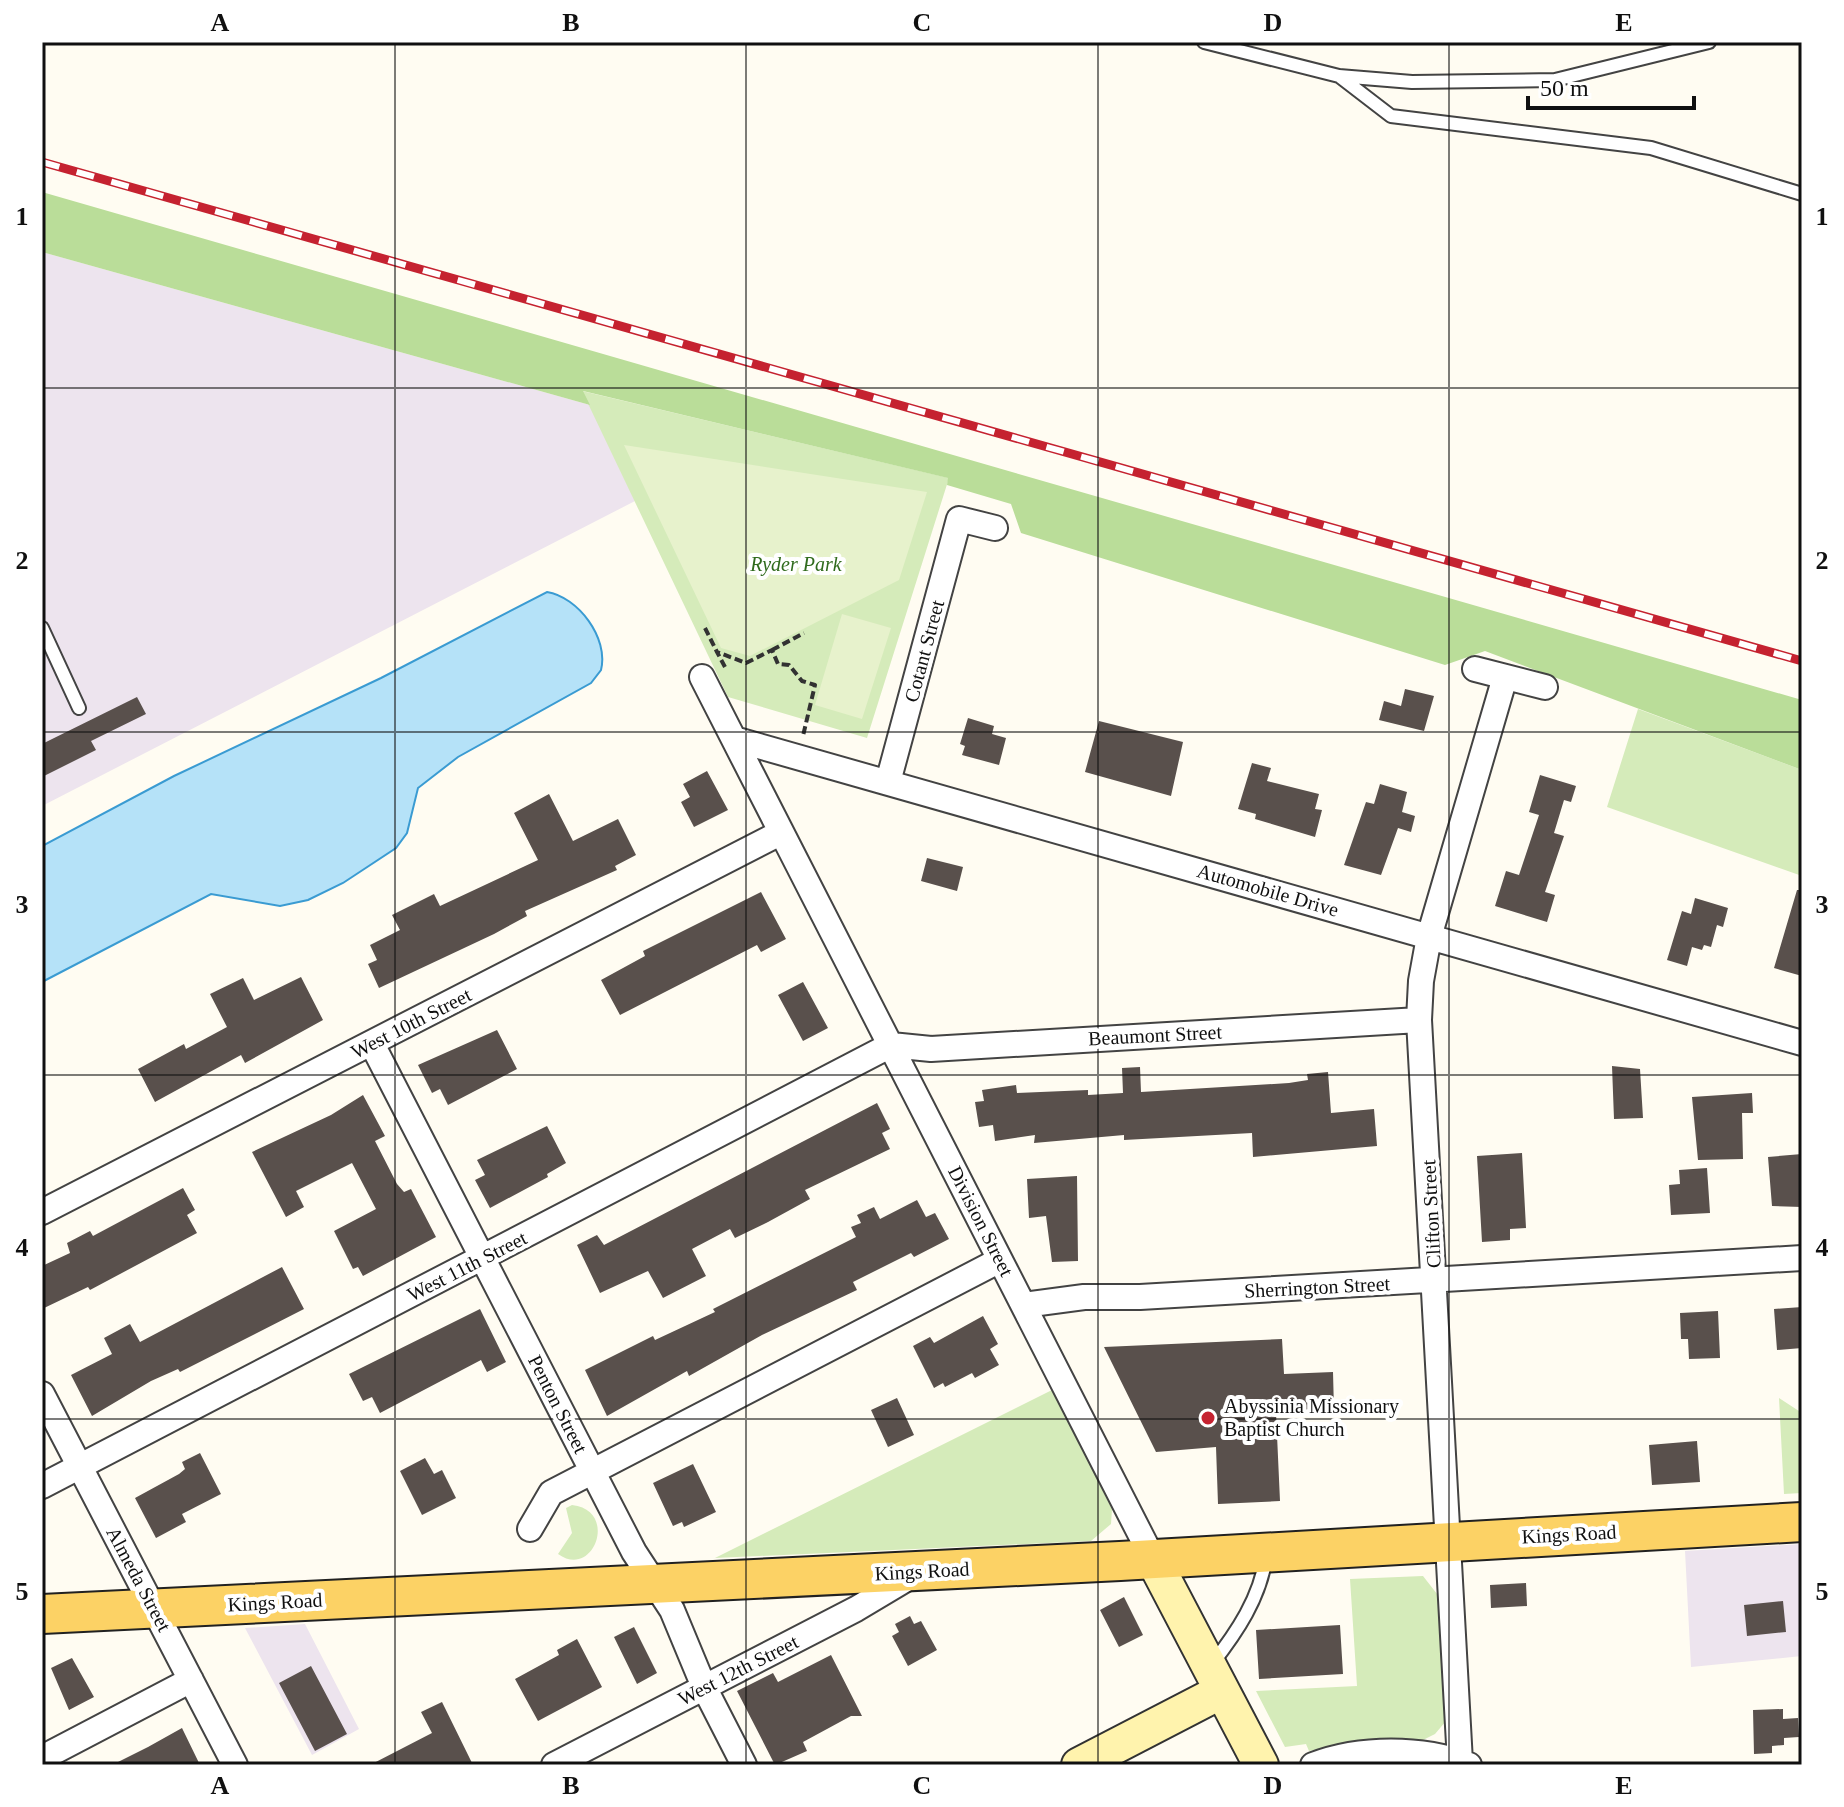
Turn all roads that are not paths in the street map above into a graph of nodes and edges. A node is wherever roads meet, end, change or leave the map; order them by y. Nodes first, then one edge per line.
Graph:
1 (1204, 42) edge
2 (1709, 42) edge
3 (1339, 76) junction
4 (1802, 194) edge
5 (995, 528) dead end
6 (42, 628) edge
7 (1475, 669) dead end
8 (702, 677) dead end
9 (1505, 677) junction
10 (1545, 687) dead end
11 (79, 708) dead end
12 (734, 739) junction
13 (888, 782) junction
14 (780, 833) junction
15 (1429, 937) junction
16 (1419, 1020) junction
17 (1802, 1043) edge
18 (372, 1044) junction
19 (891, 1045) junction
20 (42, 1212) edge
21 (1802, 1258) edge
22 (483, 1259) junction
23 (1000, 1260) junction
24 (1435, 1281) junction
25 (1024, 1305) junction
26 (42, 1394) edge
27 (79, 1466) junction
28 (593, 1471) junction
29 (42, 1486) edge
30 (1802, 1522) edge
31 (530, 1529) dead end
32 (1449, 1541) junction
33 (1267, 1552) junction
34 (1153, 1559) junction
35 (920, 1571) junction
36 (655, 1584) junction
37 (156, 1608) junction
38 (42, 1614) edge
39 (1216, 1679) junction
40 (191, 1680) junction
41 (704, 1687) junction
42 (42, 1758) edge
43 (1465, 1763) edge
44 (235, 1765) edge
45 (554, 1765) edge
46 (744, 1765) edge
47 (1079, 1765) edge
48 (1261, 1765) edge
49 (1313, 1765) edge

1 - 3 lane
2 - 3 lane
3 - 4 lane
5 - 13 street, Cotant Street
6 - 11 lane
7 - 9 street
8 - 12 street, Division Street
9 - 10 street
9 - 15 street, Clifton Street
12 - 13 street, Automobile Drive
12 - 14 street, Division Street
13 - 15 street, Automobile Drive
14 - 18 street, West 10th Street
14 - 19 street, Division Street
15 - 16 street, Clifton Street
15 - 17 street, Automobile Drive
16 - 19 street, Beaumont Street
16 - 24 street, Clifton Street
18 - 20 street, West 10th Street
18 - 22 street, Penton Street
19 - 22 street, West 11th Street
19 - 23 street, Division Street
21 - 24 street, Sherrington Street
22 - 27 street, West 11th Street
22 - 28 street, Penton Street
23 - 25 street, Division Street
23 - 28 street
24 - 25 street, Sherrington Street
24 - 32 street, Clifton Street
25 - 34 street, Division Street
26 - 27 street, Almeda Street
27 - 29 street, West 11th Street
27 - 37 street, Almeda Street
28 - 31 street
28 - 36 street, Penton Street
30 - 32 main road, Kings Road
32 - 33 main road, Kings Road
32 - 43 street, Clifton Street
33 - 34 main road, Kings Road
33 - 39 lane
34 - 35 main road, Kings Road
34 - 39 street, Division Street
35 - 36 main road, Kings Road
35 - 41 street, West 12th Street
36 - 37 main road, Kings Road
36 - 41 street, Penton Street
37 - 38 main road, Kings Road
37 - 40 street, Almeda Street
39 - 47 street
39 - 48 street, Division Street
40 - 42 street
40 - 44 street, Almeda Street
41 - 45 street, West 12th Street
41 - 46 street, Penton Street
43 - 49 street

